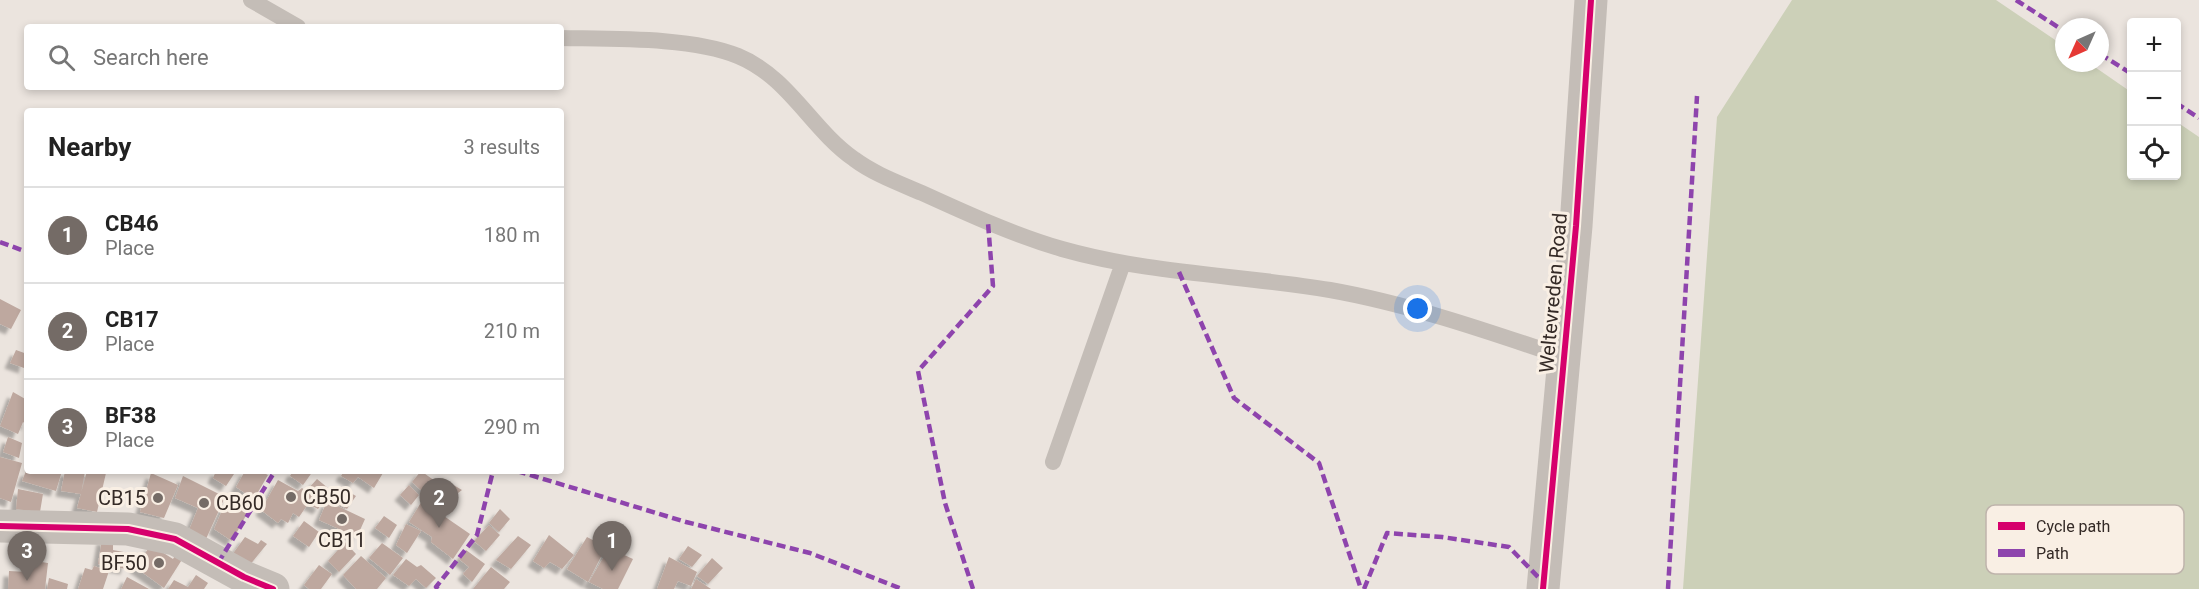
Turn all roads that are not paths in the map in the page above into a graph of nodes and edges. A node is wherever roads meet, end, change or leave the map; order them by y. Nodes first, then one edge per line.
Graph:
1 (250, 0) edge
2 (1591, 0) edge
3 (293, 24) edge
4 (564, 38) edge
5 (1123, 263) junction
6 (1564, 357) junction
7 (1053, 462) dead end
8 (0, 526) edge
9 (250, 585) edge
10 (1549, 587) edge

1 - 3 lane
2 - 6 street, Weltevreden Road
4 - 5 lane
5 - 6 lane
5 - 7 lane
6 - 10 street, Weltevreden Road
8 - 9 street

